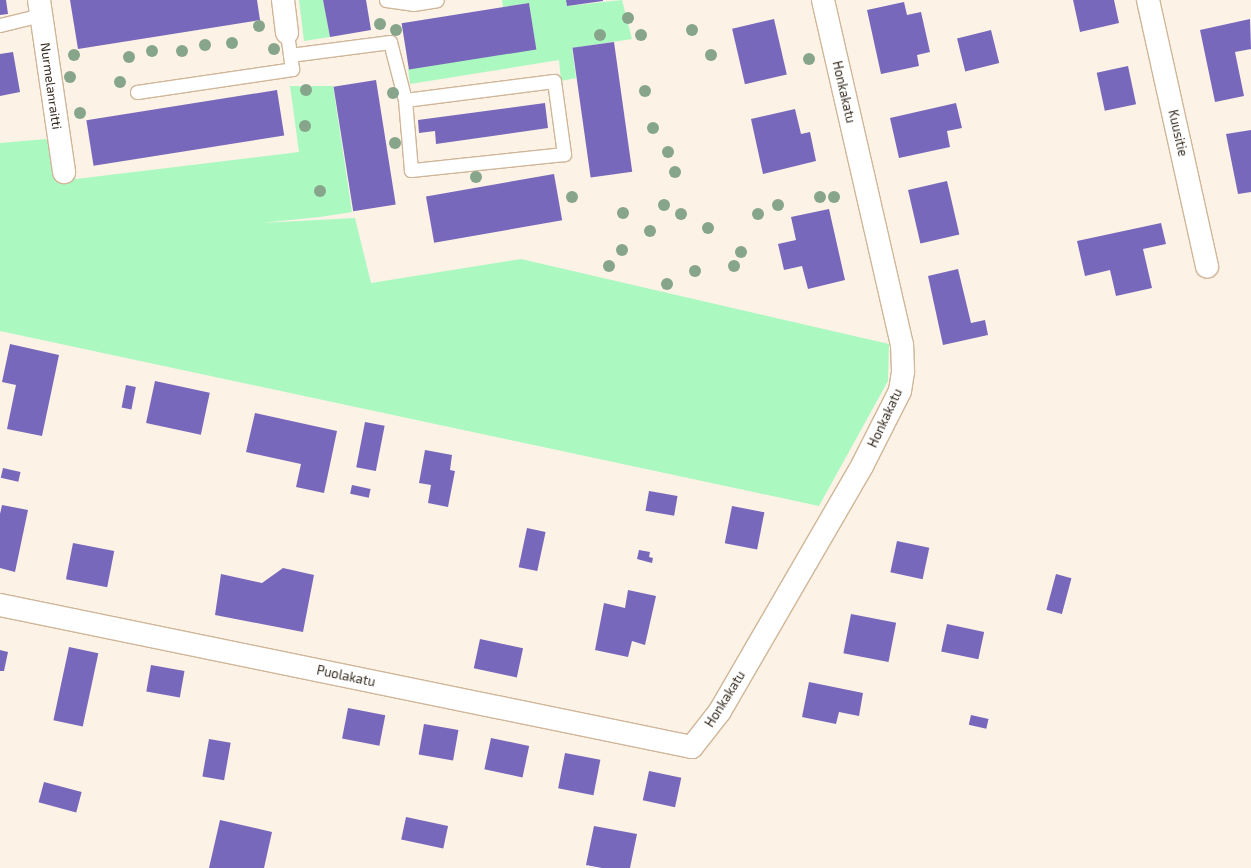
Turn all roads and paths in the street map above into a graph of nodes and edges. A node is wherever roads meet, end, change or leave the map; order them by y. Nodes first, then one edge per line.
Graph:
1 (283, 0) edge
2 (386, 0) edge
3 (437, 0) edge
4 (823, 0) edge
5 (1148, 0) edge
6 (40, 8) edge
7 (0, 25) edge
8 (288, 33) joint
9 (290, 55) junction
10 (137, 92) dead end
11 (405, 100) junction
12 (64, 172) dead end
13 (1207, 267) dead end
14 (0, 605) edge
15 (692, 747) joint

1 - 8 street
2 - 3 lane
4 - 15 street, Honkakatu
5 - 13 street, Kuusitie
6 - 7 lane
6 - 12 street, Nurmelanraitti
8 - 9 lane
9 - 10 lane
9 - 11 lane
11 - 11 lane
14 - 15 street, Puolakatu

